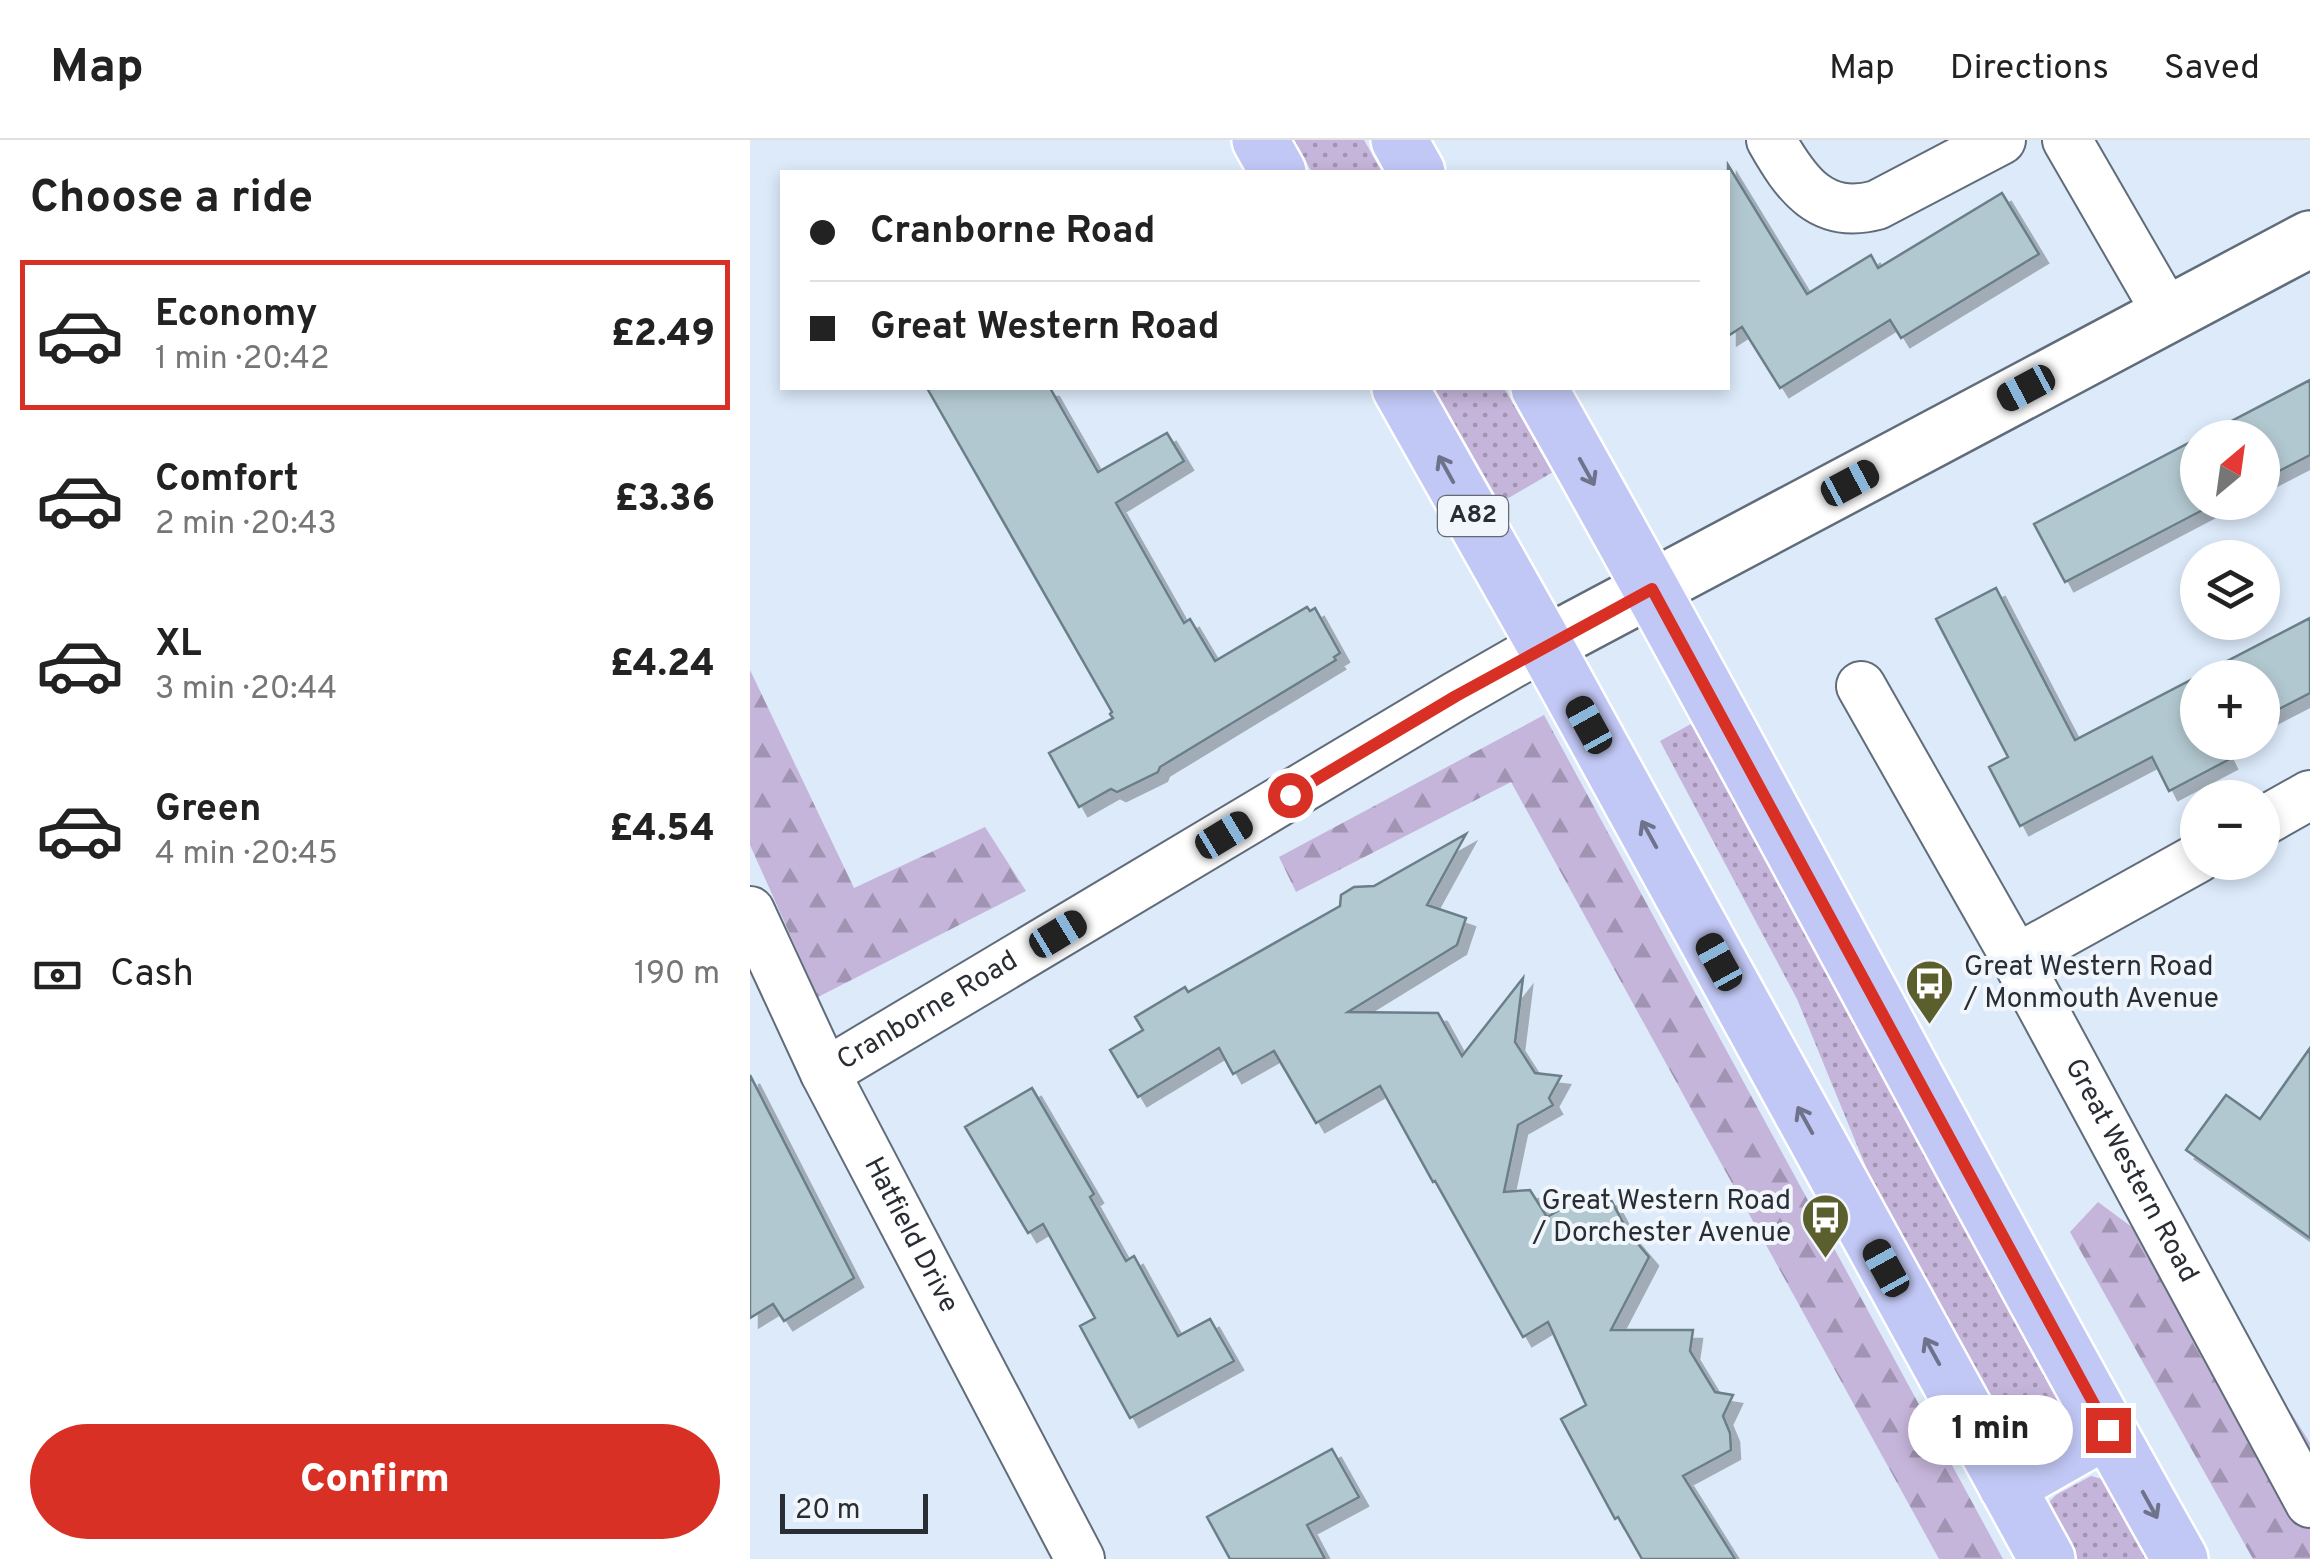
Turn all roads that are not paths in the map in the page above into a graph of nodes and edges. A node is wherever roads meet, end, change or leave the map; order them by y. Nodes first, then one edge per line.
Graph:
1 (1260, 140) edge
2 (1399, 140) edge
3 (1770, 140) edge
4 (2000, 140) edge
5 (2067, 140) edge
6 (1277, 170) edge
7 (1417, 170) edge
8 (2310, 238) edge
9 (2166, 313) junction
10 (1401, 390) edge
11 (1540, 390) edge
12 (1652, 589) junction
13 (1546, 646) junction
14 (1861, 686) dead end
15 (2310, 795) edge
16 (2280, 812) edge
17 (2180, 868) edge
18 (750, 910) edge
19 (2016, 959) junction
20 (825, 1074) junction
21 (2108, 1430) junction
22 (2007, 1486) junction
23 (2310, 1503) edge
24 (1080, 1559) edge
25 (2048, 1559) edge
26 (2180, 1559) edge

1 - 6 main road
2 - 7 main road
3 - 4 street
5 - 9 street
8 - 9 street
9 - 12 street
13 -> 10 main road, A82
11 -> 12 main road
12 - 13 street
12 - 21 main road
13 - 20 street, Cranborne Road
22 -> 13 main road, A82
14 - 19 street, Great Western Road
15 - 16 street
17 - 19 street
18 - 20 street, Hatfield Drive
19 - 23 street, Great Western Road
20 - 24 street, Hatfield Drive
21 - 22 main road
21 -> 26 main road
22 - 25 main road, A82

